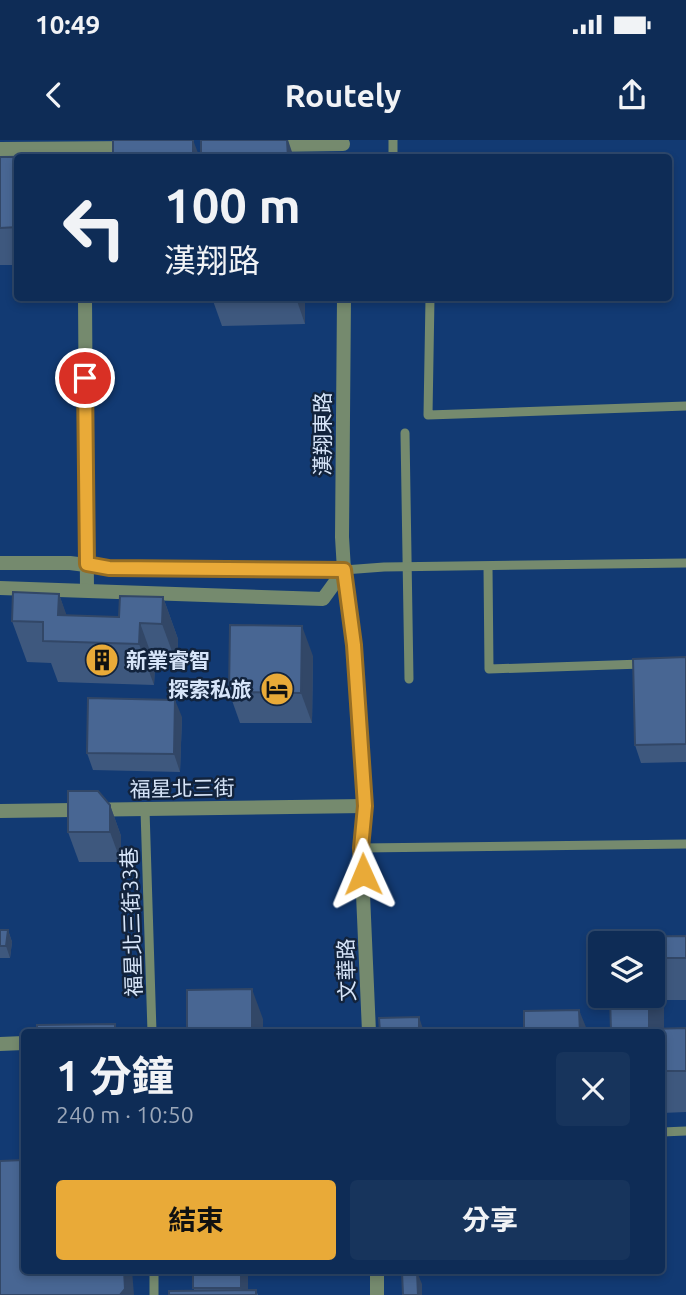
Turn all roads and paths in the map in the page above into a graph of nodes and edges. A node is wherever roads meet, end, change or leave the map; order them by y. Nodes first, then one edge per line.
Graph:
1 (263, 145) edge
2 (153, 147) edge
3 (343, 147) edge
4 (0, 149) edge
5 (84, 153) edge
6 (85, 301) edge
7 (344, 301) edge
8 (430, 301) edge
9 (686, 406) edge
10 (405, 433) dead end
11 (0, 563) edge
12 (686, 563) edge
13 (87, 564) junction
14 (488, 567) junction
15 (409, 568) junction
16 (344, 570) junction
17 (0, 587) edge
18 (87, 590) junction
19 (647, 664) edge
20 (410, 679) dead end
21 (365, 806) junction
22 (145, 810) junction
23 (0, 811) edge
24 (686, 844) edge
25 (361, 848) junction
26 (152, 1029) edge
27 (369, 1029) edge
28 (21, 1043) edge
29 (0, 1044) edge
30 (686, 1131) edge
31 (665, 1132) edge
32 (154, 1274) edge
33 (377, 1274) edge
34 (154, 1295) edge
35 (377, 1295) edge

1 - 3 street
2 - 5 street
4 - 5 street
6 - 13 street
7 - 16 street, 漢翔東路
8 - 9 lane
10 - 15 lane
11 - 13 street
12 - 14 lane
13 - 16 street
13 - 18 street
14 - 15 lane
14 - 19 lane
15 - 16 lane
15 - 20 lane
16 - 18 street
16 - 21 street, 文華路
17 - 18 street
21 - 22 street, 福星北三街
21 - 25 street, 文華路
22 - 23 street, 福星北三街
22 - 26 lane, 福星北三街33巷
24 - 25 lane
25 - 27 street, 文華路
28 - 29 street
30 - 31 lane
32 - 34 lane
33 - 35 street

